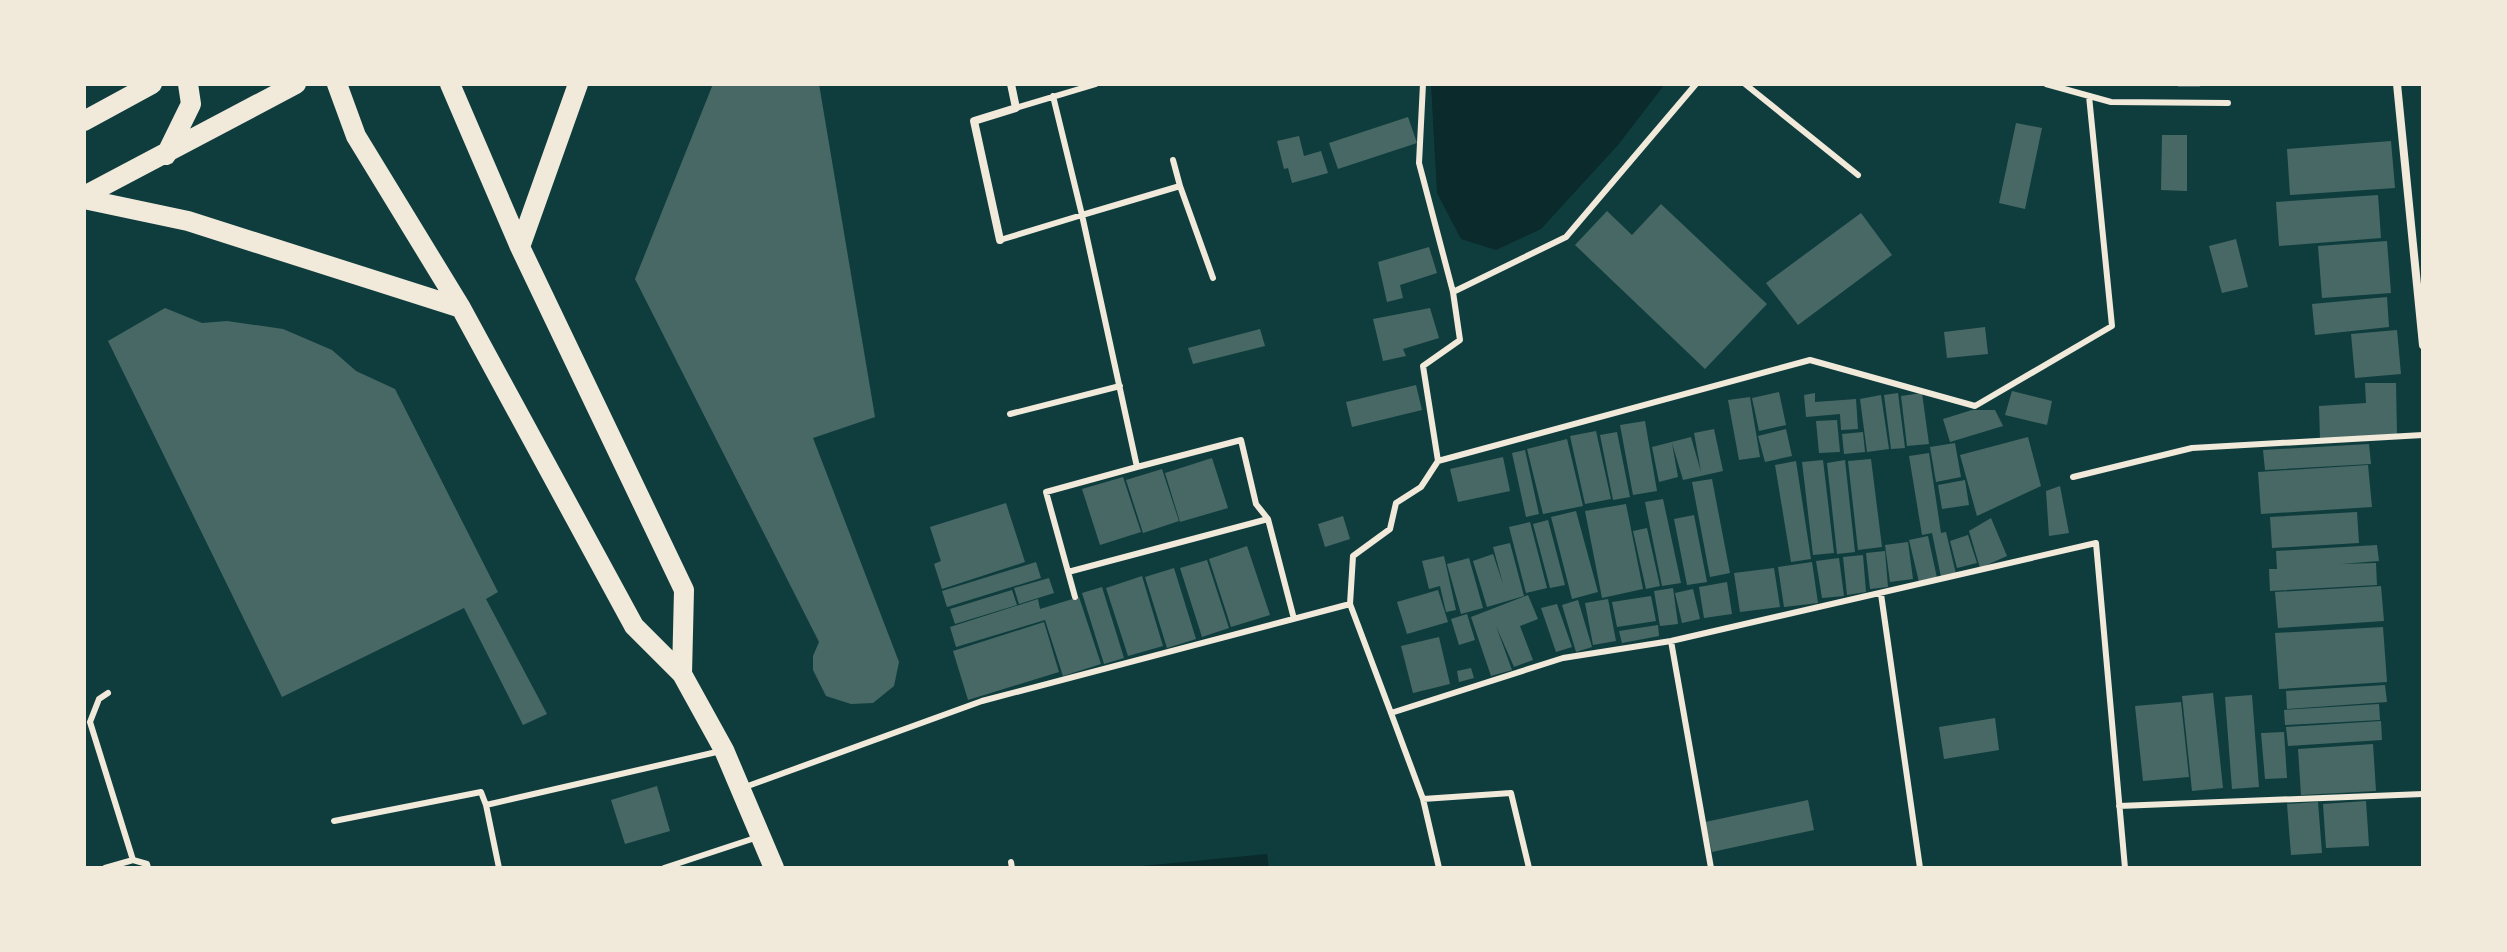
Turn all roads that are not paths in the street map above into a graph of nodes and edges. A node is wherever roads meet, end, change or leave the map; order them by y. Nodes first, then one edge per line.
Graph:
1 (152, 84) edge
2 (188, 84) edge
3 (296, 84) edge
4 (337, 84) edge
5 (450, 84) edge
6 (578, 84) edge
7 (1011, 84) edge
8 (1096, 84) edge
9 (1423, 84) edge
10 (1696, 84) edge
11 (1745, 84) edge
12 (2046, 84) edge
13 (2397, 84) edge
14 (1053, 96) junction
15 (2089, 96) junction
16 (2228, 103) dead end
17 (1016, 108) junction
18 (84, 121) edge
19 (166, 155) junction
20 (1173, 160) dead end
21 (1858, 175) dead end
22 (1180, 186) junction
23 (84, 198) edge
24 (1082, 215) junction
25 (1000, 240) joint
26 (520, 247) junction
27 (1213, 278) dead end
28 (1453, 292) junction
29 (461, 308) junction
30 (2423, 345) edge
31 (1120, 386) junction
32 (1010, 414) dead end
33 (2423, 435) edge
34 (1438, 461) junction
35 (1137, 467) junction
36 (2073, 477) dead end
37 (1268, 519) junction
38 (1068, 572) junction
39 (1881, 594) junction
40 (1075, 597) dead end
41 (1350, 604) junction
42 (1294, 619) junction
43 (1671, 641) junction
44 (682, 674) junction
45 (108, 693) dead end
46 (1391, 713) junction
47 (87, 724) edge
48 (724, 750) junction
49 (742, 788) junction
50 (2423, 794) edge
51 (1423, 799) junction
52 (486, 805) junction
53 (2119, 806) junction
54 (334, 821) dead end
55 (761, 836) junction
56 (133, 860) junction
57 (105, 868) edge
58 (148, 868) edge
59 (499, 868) edge
60 (664, 868) edge
61 (774, 868) edge
62 (1439, 868) edge
63 (1529, 868) edge
64 (1711, 868) edge
65 (1920, 868) edge
66 (2125, 868) edge

1 - 18 main road
2 - 19 main road
3 - 19 main road
4 - 29 main road
5 - 26 main road
6 - 26 main road
7 - 17 street
8 - 14 lane
9 - 28 lane
10 - 28 lane
11 - 21 lane
12 - 15 lane
13 - 30 street
14 - 17 lane
14 - 24 lane
15 - 16 lane
15 - 34 lane
17 - 25 street
19 - 23 main road
20 - 22 lane
22 - 24 lane
22 - 27 lane
23 - 29 main road
24 - 25 lane
24 - 31 lane
26 - 44 main road
28 - 34 lane
29 - 44 main road
31 - 32 lane
31 - 35 lane
33 - 36 lane
34 - 41 lane
35 - 37 lane
35 - 38 lane
37 - 38 lane
37 - 42 lane
38 - 40 lane
39 - 43 lane
39 - 53 lane
39 - 65 lane
41 - 42 lane
41 - 46 lane
42 - 49 lane
43 - 46 lane
43 - 64 lane
44 - 48 main road
45 - 47 lane
46 - 51 lane
47 - 56 lane
48 - 49 main road
48 - 52 lane
49 - 55 main road
50 - 53 lane
51 - 62 lane
51 - 63 lane
52 - 54 lane
52 - 59 lane
53 - 66 lane
55 - 60 lane
55 - 61 main road
56 - 57 lane
56 - 58 lane

